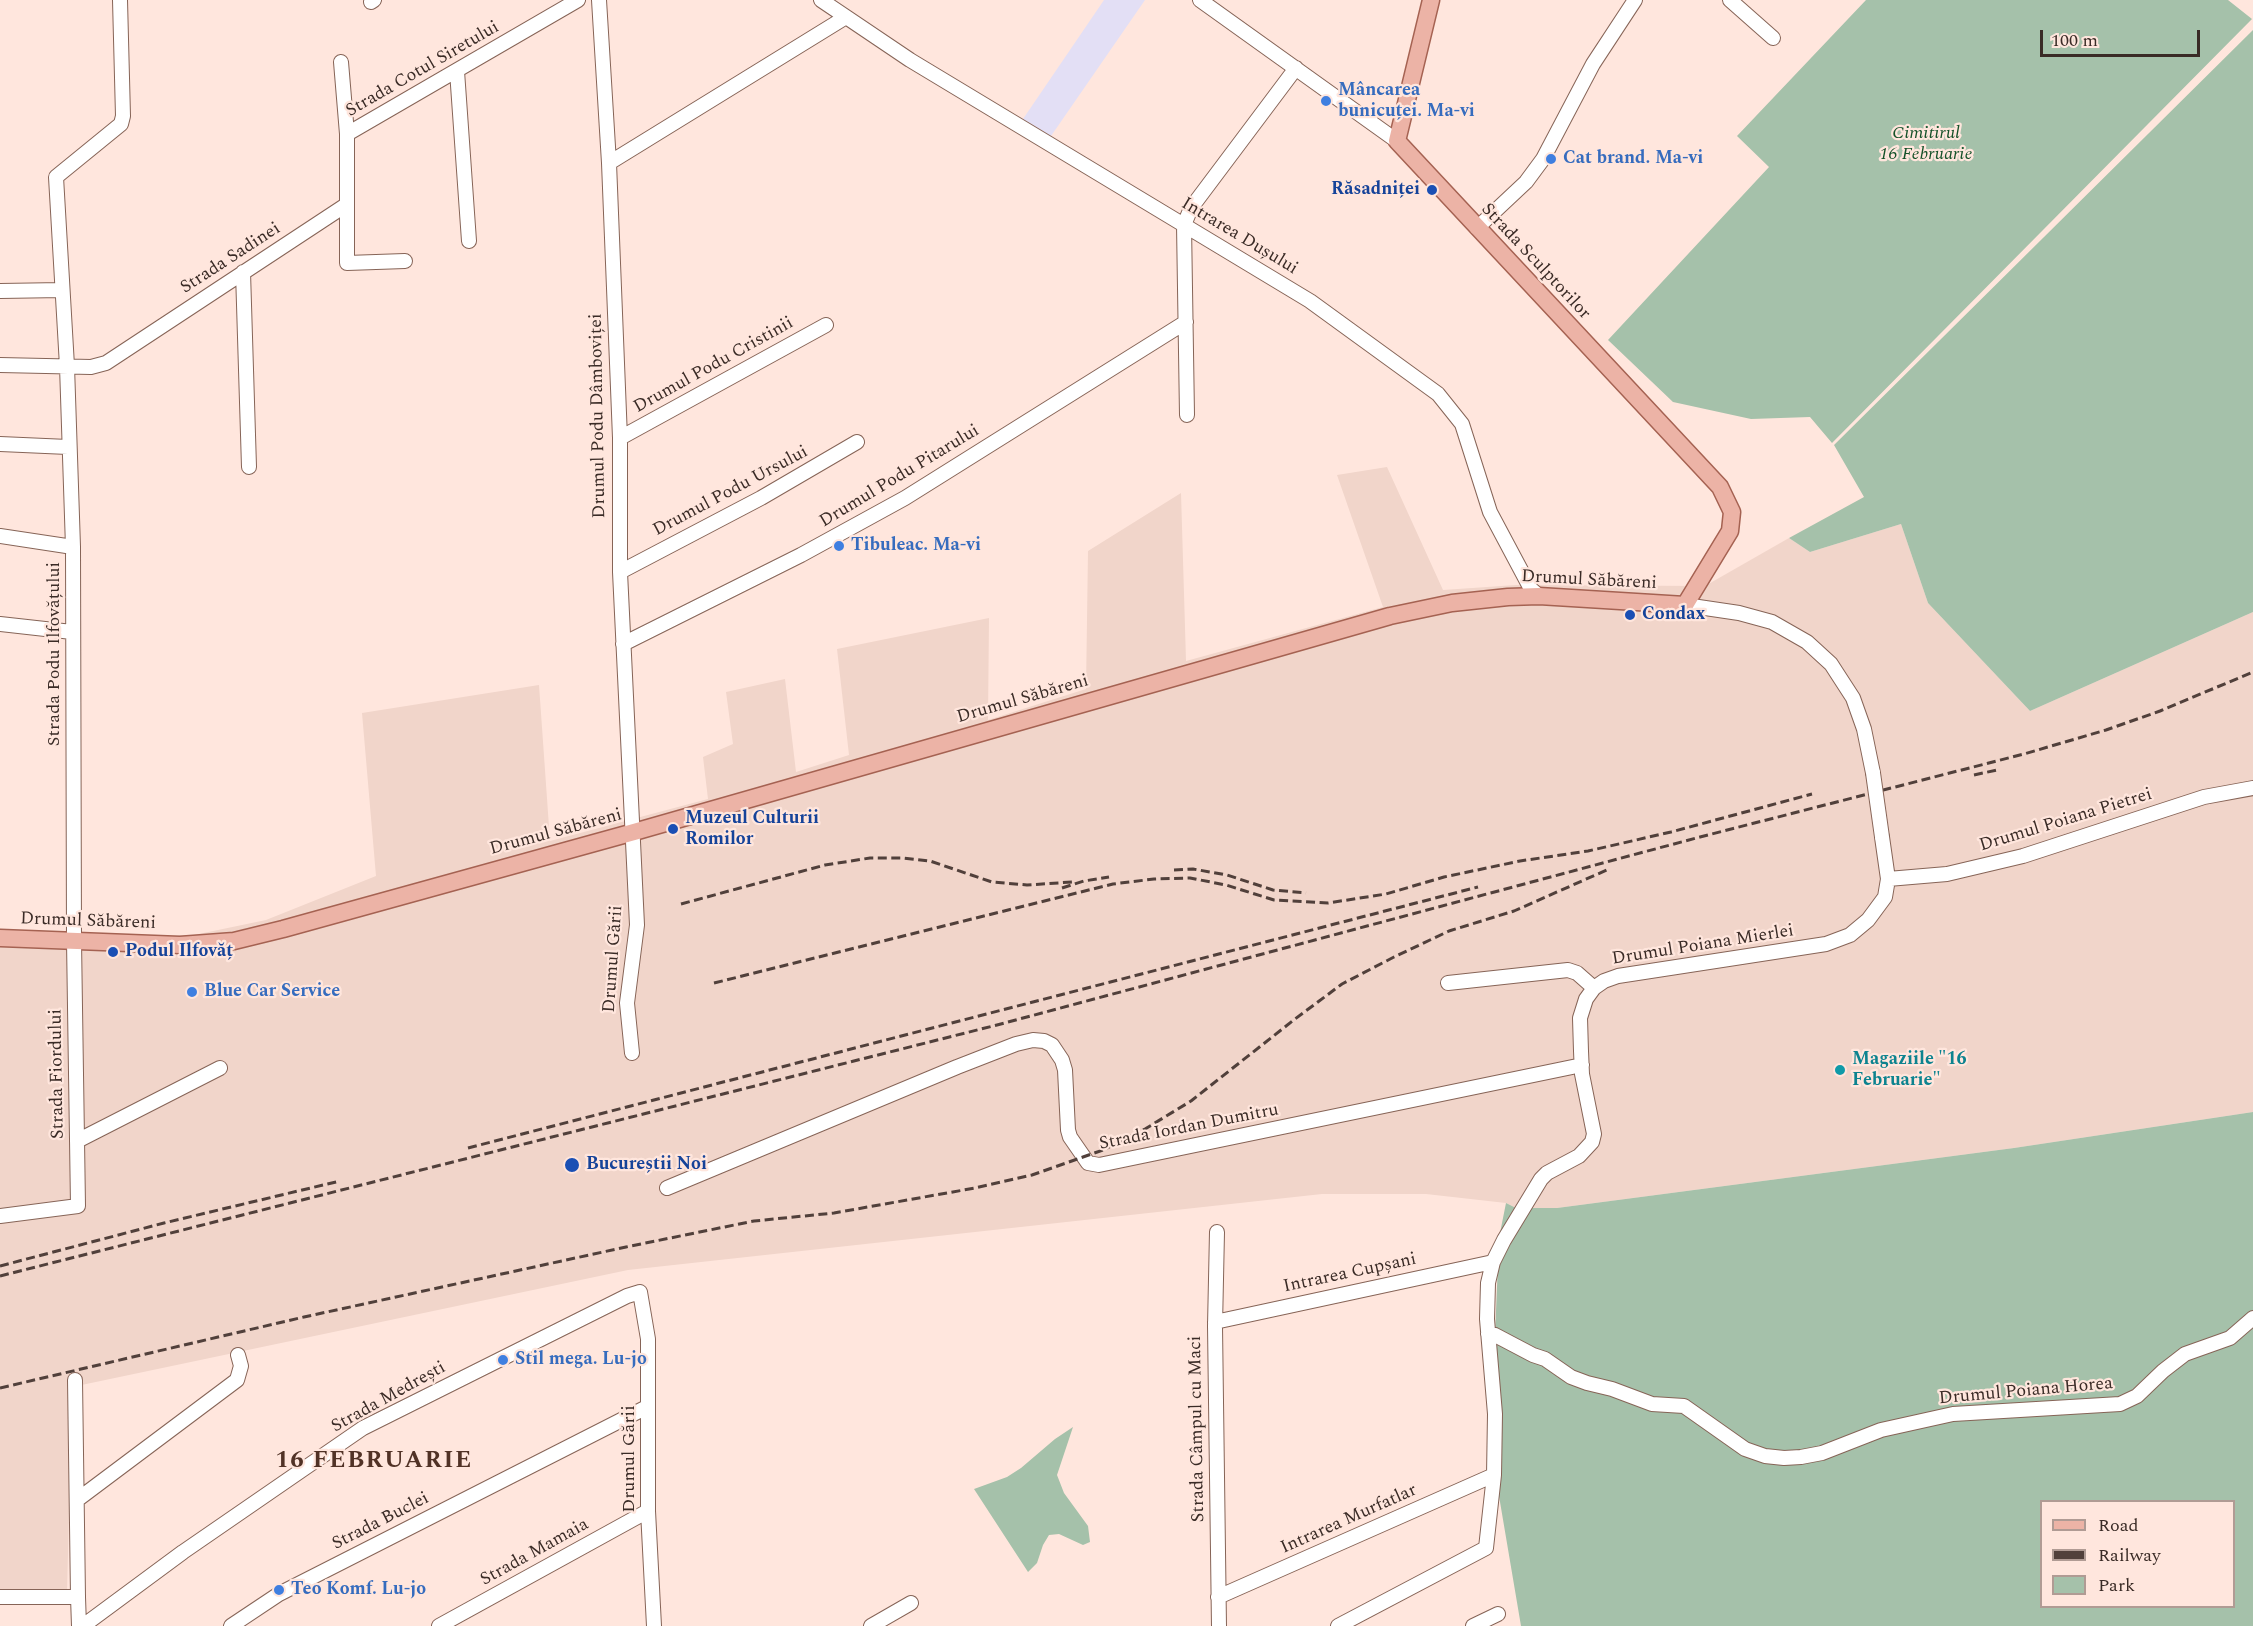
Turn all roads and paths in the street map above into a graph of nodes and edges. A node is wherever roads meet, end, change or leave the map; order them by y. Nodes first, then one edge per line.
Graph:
1 (120, 0) edge
2 (578, 0) edge
3 (599, 0) edge
4 (821, 0) edge
5 (1200, 0) edge
6 (1431, 0) edge
7 (1635, 0) edge
8 (1731, 0) edge
9 (846, 17) junction
10 (1773, 38) dead end
11 (342, 62) dead end
12 (1296, 68) junction
13 (457, 71) junction
14 (347, 134) junction
15 (1396, 141) junction
16 (609, 163) junction
17 (346, 205) junction
18 (1184, 225) junction
19 (1477, 228) junction
20 (469, 241) dead end
21 (405, 261) dead end
22 (243, 272) junction
23 (62, 290) junction
24 (0, 291) edge
25 (1186, 322) junction
26 (826, 325) dead end
27 (0, 365) edge
28 (67, 366) junction
29 (1187, 415) dead end
30 (620, 438) junction
31 (858, 442) dead end
32 (0, 444) edge
33 (68, 447) junction
34 (249, 467) dead end
35 (0, 536) edge
36 (73, 547) junction
37 (620, 572) junction
38 (1539, 596) junction
39 (1685, 605) junction
40 (0, 624) edge
41 (72, 632) junction
42 (623, 644) junction
43 (2253, 788) edge
44 (634, 832) junction
45 (1888, 879) junction
46 (0, 938) edge
47 (74, 941) junction
48 (1448, 984) dead end
49 (1594, 988) junction
50 (632, 1053) dead end
51 (1582, 1065) junction
52 (220, 1068) dead end
53 (77, 1141) junction
54 (667, 1188) dead end
55 (0, 1216) edge
56 (1217, 1232) dead end
57 (1493, 1262) junction
58 (640, 1293) joint
59 (2253, 1318) edge
60 (1215, 1322) junction
61 (1488, 1334) junction
62 (238, 1354) dead end
63 (75, 1380) dead end
64 (647, 1407) junction
65 (1494, 1475) junction
66 (77, 1500) junction
67 (648, 1511) junction
68 (0, 1597) edge
69 (78, 1597) junction
70 (1218, 1597) junction
71 (911, 1603) dead end
72 (1498, 1614) dead end
73 (81, 1626) edge
74 (231, 1626) edge
75 (440, 1626) edge
76 (654, 1626) edge
77 (871, 1626) edge
78 (1219, 1626) edge
79 (1338, 1626) edge
80 (1473, 1626) edge

1 - 23 street, Strada Podu Ilfovățului
2 - 13 street, Strada Cotul Siretului
3 - 16 street, Drumul Podu Dâmboviței
4 - 9 street, Intrarea Dușului
5 - 12 street, Strada Sculptorilor
6 - 15 main road
7 - 19 street
8 - 10 street
9 - 16 street
9 - 18 street, Intrarea Dușului
11 - 14 street
12 - 15 street, Strada Sculptorilor
12 - 18 street
13 - 14 street, Strada Cotul Siretului
13 - 20 street
14 - 17 street
15 - 19 main road, Strada Sculptorilor
16 - 30 street, Drumul Podu Dâmboviței
17 - 21 street
17 - 22 street, Strada Sadinei
18 - 25 street
18 - 38 street, Intrarea Dușului
19 - 39 main road, Strada Sculptorilor
22 - 28 street, Strada Sadinei
22 - 34 street
23 - 24 street
23 - 28 street, Strada Podu Ilfovățului
25 - 29 street
25 - 42 street, Drumul Podu Pitarului
26 - 30 street, Drumul Podu Cristinii
27 - 28 street, Strada Sadinei
28 - 33 street, Strada Podu Ilfovățului
30 - 37 street, Drumul Podu Dâmboviței
31 - 37 street, Drumul Podu Ursului
32 - 33 street
33 - 36 street, Strada Podu Ilfovățului
35 - 36 street
36 - 41 street, Strada Podu Ilfovățului
37 - 42 street, Drumul Podu Dâmboviței
38 - 39 main road, Drumul Săbăreni
38 - 44 main road, Drumul Săbăreni
39 - 45 street, Drumul Săbăreni, bridge
40 - 41 street
41 - 47 street, Strada Podu Ilfovățului
42 - 44 street, Drumul Podu Dâmboviței
43 - 45 street, Drumul Poiana Pietrei
44 - 47 main road, Drumul Săbăreni
44 - 50 street, Drumul Gării
45 - 49 street, Drumul Poiana Mierlei
46 - 47 main road, Drumul Săbăreni
47 - 53 street, Strada Fiordului
48 - 49 street
49 - 51 street, Drumul Poiana Mierlei
51 - 54 street, Strada Iordan Dumitru
51 - 57 street, Drumul Poiana Mierlei
52 - 53 street
53 - 55 street, Strada Fiordului
56 - 60 street, Strada Câmpul cu Maci
57 - 60 street, Intrarea Cupșani
57 - 61 street, Drumul Poiana Mierlei
58 - 64 street, Drumul Gării
58 - 73 street, Strada Medrești
59 - 61 street, Drumul Poiana Horea
60 - 70 street, Strada Câmpul cu Maci
61 - 65 street, Drumul Poiana Mierlei
62 - 66 street
63 - 66 street
64 - 67 street, Drumul Gării
64 - 74 street, Strada Buclei
65 - 70 street, Intrarea Murfatlar
65 - 79 street, Drumul Poiana Mierlei
66 - 69 street
67 - 75 street, Strada Mamaia
67 - 76 street, Drumul Gării
68 - 69 street
69 - 73 street
70 - 78 street, Strada Câmpul cu Maci
71 - 77 street
72 - 80 street

